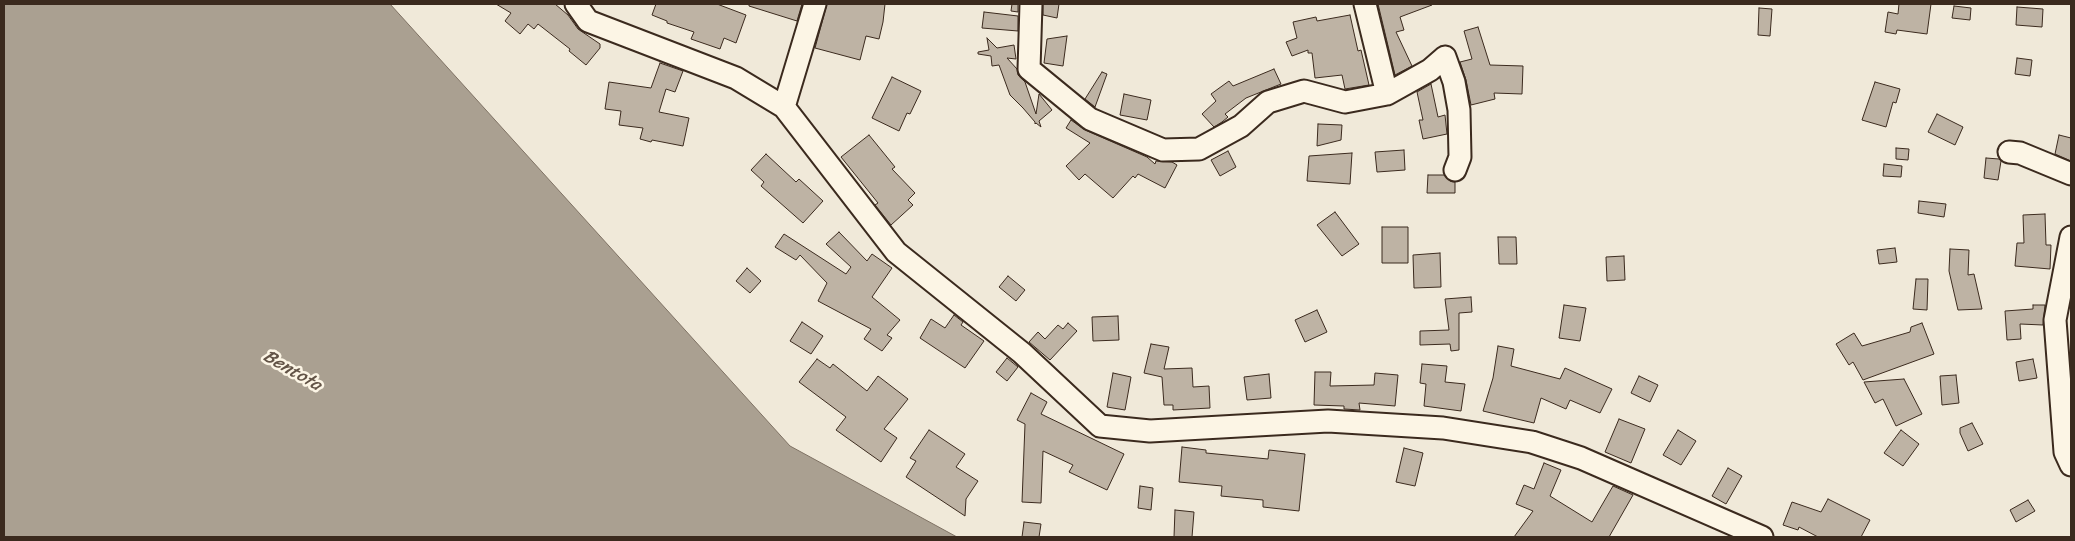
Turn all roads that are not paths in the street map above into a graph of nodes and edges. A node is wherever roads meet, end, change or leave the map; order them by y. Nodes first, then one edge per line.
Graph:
1 (576, 4) edge
2 (814, 4) edge
3 (1031, 4) edge
4 (1365, 4) edge
5 (1387, 94) junction
6 (784, 107) junction
7 (2009, 152) dead end
8 (1455, 170) dead end
9 (2071, 174) edge
10 (2071, 236) edge
11 (2071, 465) edge
12 (1762, 537) edge

1 - 6 street
2 - 6 street
3 - 5 street
4 - 5 street
5 - 8 street
6 - 12 street
7 - 9 street
10 - 11 street

